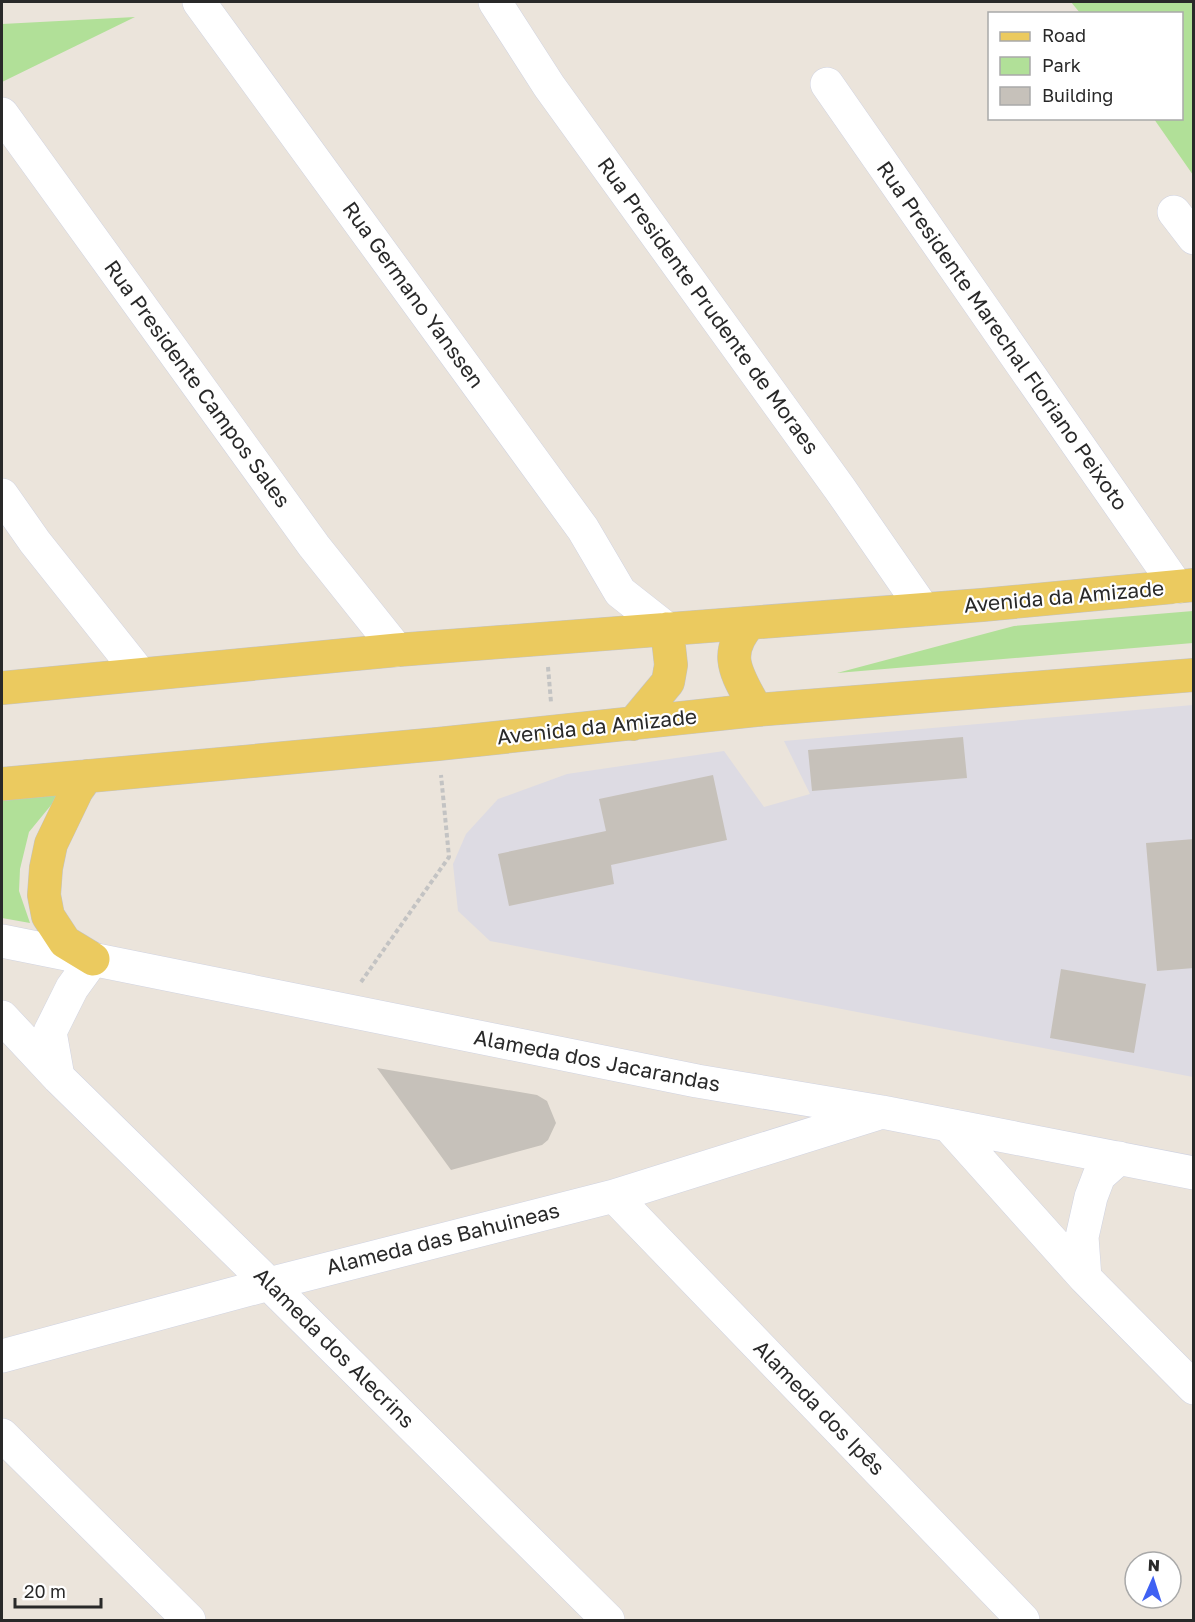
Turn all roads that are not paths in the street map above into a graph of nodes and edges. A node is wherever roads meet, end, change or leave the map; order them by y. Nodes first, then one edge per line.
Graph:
1 (199, 2) edge
2 (495, 2) edge
3 (827, 84) dead end
4 (2, 114) edge
5 (1174, 212) dead end
6 (1194, 238) edge
7 (2, 495) edge
8 (1185, 586) edge
9 (620, 592) junction
10 (923, 609) junction
11 (750, 623) junction
12 (667, 629) junction
13 (601, 634) junction
14 (397, 650) junction
15 (140, 674) junction
16 (1194, 675) edge
17 (2, 688) edge
18 (756, 710) junction
19 (633, 724) junction
20 (87, 776) junction
21 (2, 784) edge
22 (2, 941) edge
23 (93, 959) junction
24 (2, 1017) edge
25 (58, 1077) junction
26 (882, 1112) junction
27 (948, 1125) junction
28 (1119, 1158) junction
29 (1194, 1173) edge
30 (615, 1196) junction
31 (1084, 1278) junction
32 (269, 1284) junction
33 (2, 1356) edge
34 (1194, 1389) edge
35 (2, 1435) edge
36 (189, 1620) edge
37 (608, 1620) edge
38 (1023, 1620) edge

1 - 9 street, Rua Germano Yanssen
2 - 10 street, Rua Presidente Prudente de Moraes
3 - 8 street, Rua Presidente Marechal Floriano Peixoto
4 - 14 street, Rua Presidente Campos Sales
5 - 6 street
7 - 15 street
8 - 10 main road, Avenida da Amizade
9 - 12 street, Rua Germano Yanssen
9 - 13 street
10 - 11 main road, Avenida da Amizade
11 - 12 main road, Avenida da Amizade
11 - 18 main road
12 - 13 main road, Avenida da Amizade
12 - 19 main road
13 - 14 main road, Avenida da Amizade
14 - 15 main road, Avenida da Amizade
15 - 17 main road, Avenida da Amizade
16 - 18 main road, Avenida da Amizade
18 - 19 main road, Avenida da Amizade
19 - 20 main road, Avenida da Amizade
20 - 21 main road, Avenida da Amizade
20 - 23 main road
22 - 23 street, Alameda dos Jacarandas
23 - 25 street
23 - 26 street, Alameda dos Jacarandas
24 - 25 street, Alameda dos Alecrins
25 - 32 street, Alameda dos Alecrins
26 - 27 street, Alameda dos Jacarandas
26 - 30 street, Alameda das Bahuineas
27 - 28 street, Alameda dos Jacarandas
27 - 31 street
28 - 29 street, Alameda dos Jacarandas
28 - 31 street
30 - 32 street, Alameda das Bahuineas
30 - 38 street, Alameda dos Ipês
31 - 34 street
32 - 33 street, Alameda das Bahuineas
32 - 37 street, Alameda dos Alecrins
35 - 36 street

